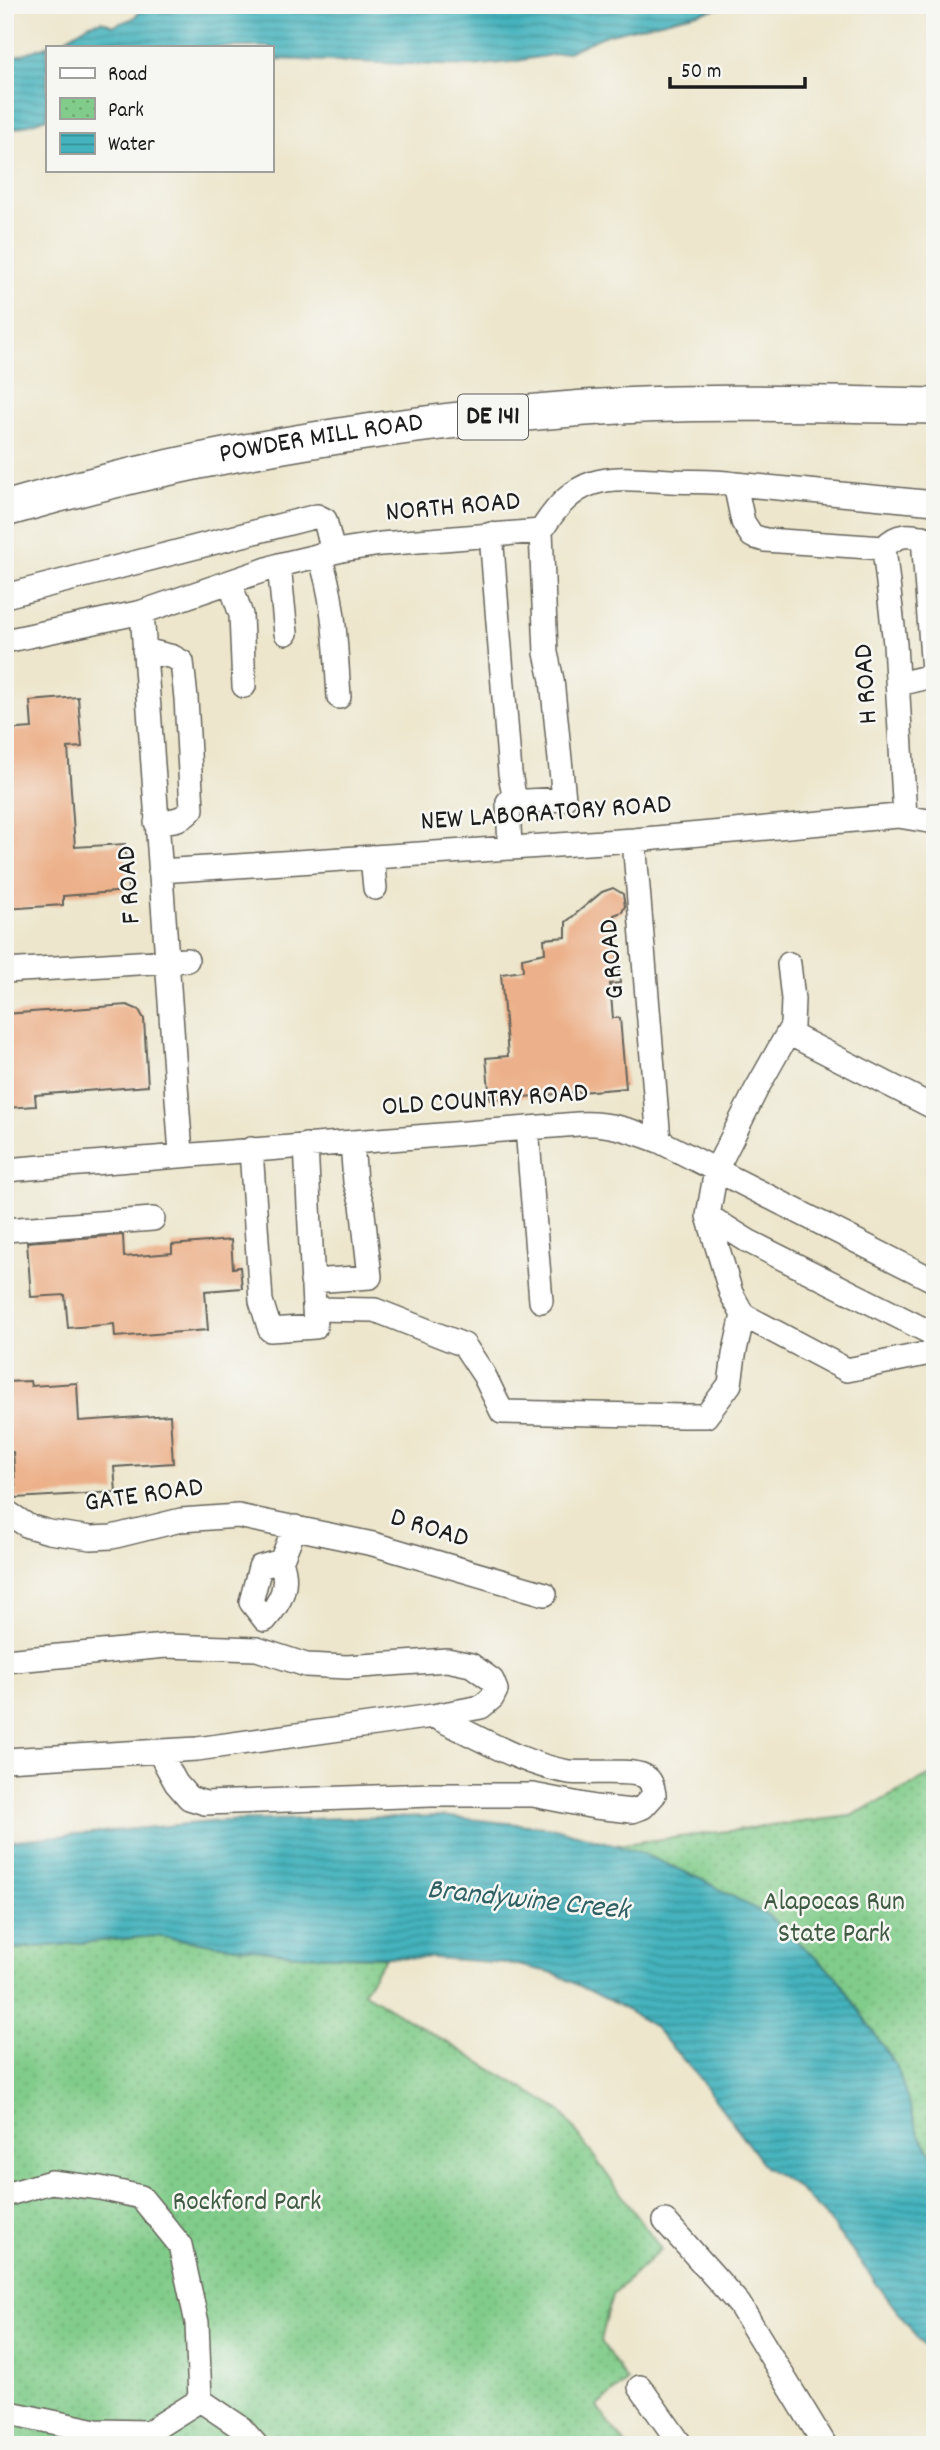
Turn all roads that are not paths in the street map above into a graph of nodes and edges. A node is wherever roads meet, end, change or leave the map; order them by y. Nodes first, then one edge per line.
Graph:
1 (935, 406) edge
2 (735, 484) junction
3 (935, 503) edge
4 (5, 509) edge
5 (541, 531) junction
6 (491, 534) junction
7 (929, 538) edge
8 (884, 548) junction
9 (326, 554) junction
10 (279, 565) junction
11 (230, 582) junction
12 (5, 596) edge
13 (142, 612) junction
14 (286, 633) dead end
15 (5, 641) edge
16 (144, 650) junction
17 (898, 684) junction
18 (244, 686) dead end
19 (339, 697) dead end
20 (515, 802) junction
21 (905, 817) junction
22 (156, 822) junction
23 (935, 822) edge
24 (634, 840) junction
25 (510, 848) junction
26 (372, 857) junction
27 (160, 871) junction
28 (375, 888) dead end
29 (177, 960) junction
30 (789, 964) dead end
31 (5, 971) edge
32 (788, 1033) junction
33 (654, 1073) junction
34 (935, 1108) edge
35 (617, 1126) junction
36 (527, 1128) junction
37 (659, 1141) junction
38 (352, 1142) junction
39 (306, 1145) junction
40 (251, 1149) junction
41 (181, 1154) junction
42 (5, 1170) edge
43 (716, 1170) junction
44 (708, 1216) junction
45 (153, 1219) dead end
46 (5, 1230) edge
47 (312, 1281) junction
48 (935, 1281) edge
49 (541, 1301) dead end
50 (314, 1309) junction
51 (743, 1315) junction
52 (935, 1335) edge
53 (935, 1352) edge
54 (5, 1511) edge
55 (295, 1527) junction
56 (545, 1594) dead end
57 (257, 1649) junction
58 (5, 1661) edge
59 (433, 1716) junction
60 (159, 1752) junction
61 (5, 1759) edge
62 (5, 2195) edge
63 (665, 2221) dead end
64 (640, 2387) dead end
65 (200, 2400) junction
66 (5, 2412) edge
67 (256, 2445) edge
68 (681, 2445) edge
69 (825, 2445) edge

1 - 4 highway, POWDER MILL ROAD / DE 141
2 - 3 street, NORTH ROAD
2 - 5 street, NORTH ROAD
2 - 8 street
5 - 6 street, NORTH ROAD
5 - 20 street
6 - 9 street, NORTH ROAD
6 - 20 street
7 - 8 street
7 - 17 street
8 - 17 street, H ROAD
9 - 10 street, NORTH ROAD
9 - 12 street
9 - 19 street
10 - 11 street, NORTH ROAD
10 - 14 street
11 - 13 street, NORTH ROAD
11 - 18 street
13 - 15 street, NORTH ROAD
13 - 16 street, F ROAD
16 - 22 street, F ROAD
16 - 22 street
17 - 21 street, H ROAD
20 - 25 street
21 - 23 street, NEW LABORATORY ROAD
21 - 24 street, NEW LABORATORY ROAD
22 - 27 street, F ROAD
24 - 25 street, NEW LABORATORY ROAD
24 - 33 street, G ROAD
25 - 26 street, NEW LABORATORY ROAD
26 - 27 street, NEW LABORATORY ROAD
26 - 28 street
27 - 29 street, F ROAD
29 - 31 street
29 - 41 street, F ROAD
30 - 32 street
32 - 34 street
32 - 43 street
33 - 35 street
33 - 37 street, G ROAD
35 - 36 street, OLD COUNTRY ROAD
35 - 37 street, OLD COUNTRY ROAD
36 - 38 street, OLD COUNTRY ROAD
36 - 49 street
37 - 43 street, OLD COUNTRY ROAD
38 - 39 street, OLD COUNTRY ROAD
38 - 47 street
39 - 40 street, OLD COUNTRY ROAD
39 - 47 street
40 - 41 street, OLD COUNTRY ROAD
40 - 50 street
41 - 42 street, OLD COUNTRY ROAD
43 - 44 street
43 - 48 street, OLD COUNTRY ROAD
44 - 51 street
44 - 52 street
45 - 46 street
47 - 50 street
50 - 51 street
51 - 53 street
54 - 55 street, GATE ROAD
55 - 56 street, D ROAD
55 - 57 street
57 - 58 street
57 - 59 street
59 - 60 street
59 - 60 street
60 - 61 street
62 - 65 street
63 - 69 street
64 - 68 street
65 - 66 street
65 - 67 street

